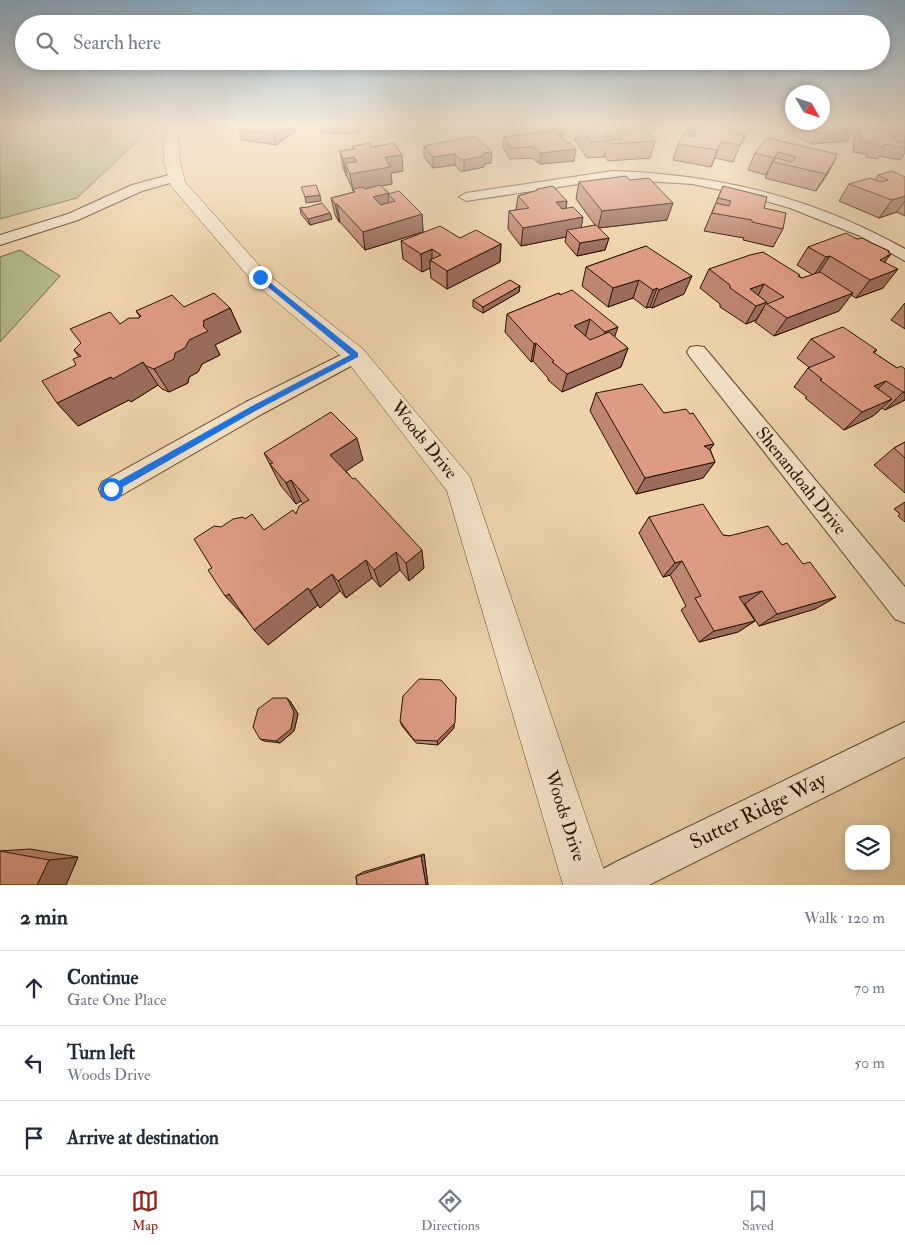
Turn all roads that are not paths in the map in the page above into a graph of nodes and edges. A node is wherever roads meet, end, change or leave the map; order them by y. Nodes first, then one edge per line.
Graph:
1 (173, 167) edge
2 (176, 177) junction
3 (466, 197) dead end
4 (0, 240) edge
5 (905, 256) edge
6 (697, 352) dead end
7 (355, 355) junction
8 (111, 489) dead end
9 (905, 609) edge
10 (905, 739) edge
11 (586, 885) edge
12 (613, 885) edge

1 - 2 street, Woods Drive
2 - 4 street
2 - 7 street, Woods Drive
3 - 5 street
6 - 9 street, Shenandoah Drive
7 - 8 street
7 - 11 street, Woods Drive
10 - 12 street, Sutter Ridge Way

